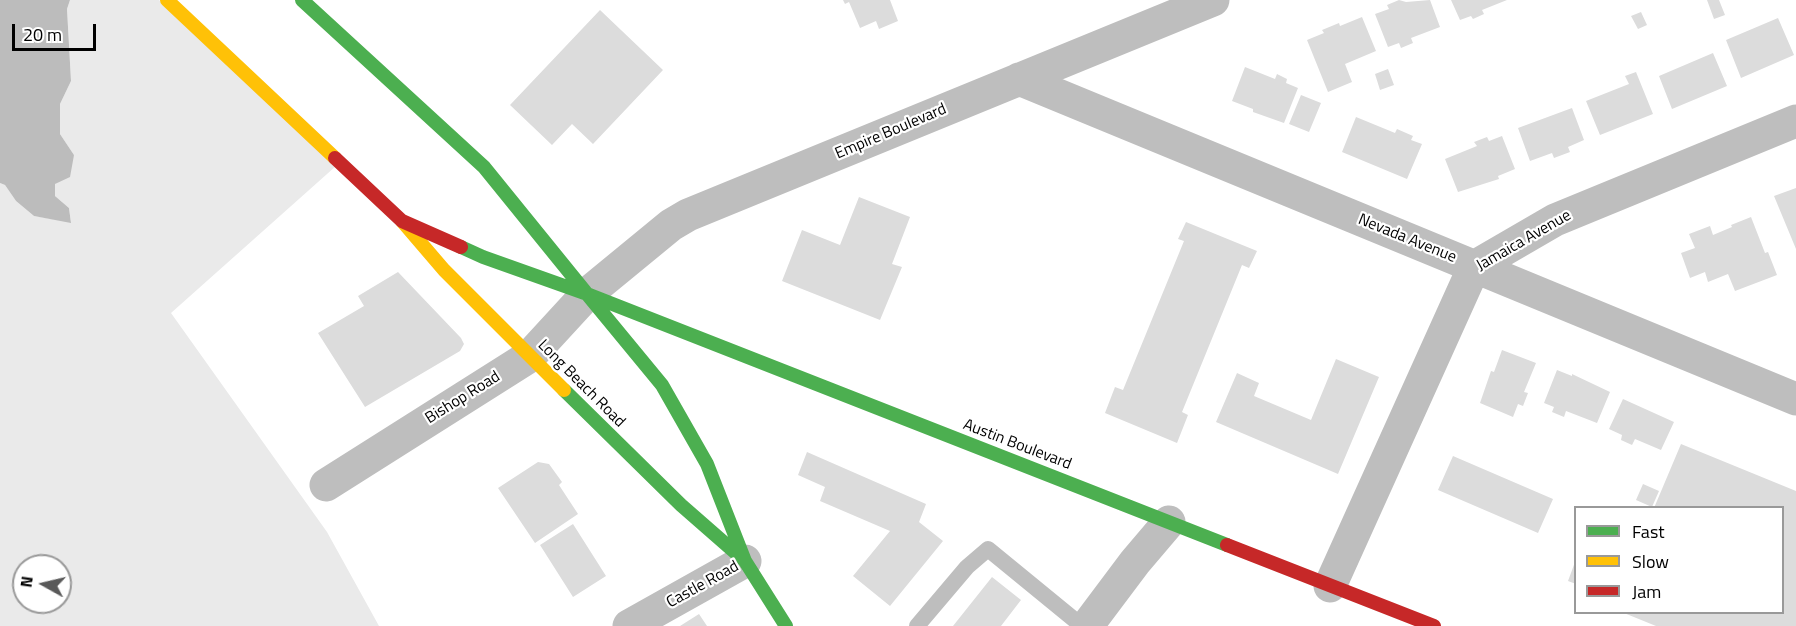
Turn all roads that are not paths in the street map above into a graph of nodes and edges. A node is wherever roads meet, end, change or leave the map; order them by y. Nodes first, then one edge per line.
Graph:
1 (167, 0) edge
2 (302, 0) edge
3 (1213, 0) edge
4 (1019, 79) junction
5 (1796, 121) edge
6 (402, 221) junction
7 (1474, 267) junction
8 (587, 294) junction
9 (530, 356) junction
10 (1796, 399) edge
11 (326, 485) dead end
12 (1169, 522) junction
13 (745, 561) junction
14 (1330, 586) junction
15 (629, 626) edge
16 (786, 626) edge
17 (917, 626) edge
18 (1082, 626) edge
19 (1087, 626) edge
20 (1434, 626) edge

1 - 6 main road, Long Beach Road
2 - 8 main road, Long Beach Road
3 - 4 street, Empire Boulevard
4 - 7 street, Nevada Avenue
4 - 8 street, Empire Boulevard
5 - 7 street, Jamaica Avenue
6 - 8 main road, Long Beach Road
6 - 9 main road, Long Beach Road
7 - 10 street, Nevada Avenue
7 - 14 street, Jamaica Avenue
8 - 9 street, Bishop Road
8 - 12 main road, Austin Boulevard
8 - 13 main road, Long Beach Road
9 - 11 street, Bishop Road
9 - 13 main road, Long Beach Road
12 - 14 main road, Austin Boulevard
12 - 19 street
13 - 15 street, Castle Road
13 - 16 main road, Long Beach Road
14 - 20 main road, Austin Boulevard
17 - 18 lane

